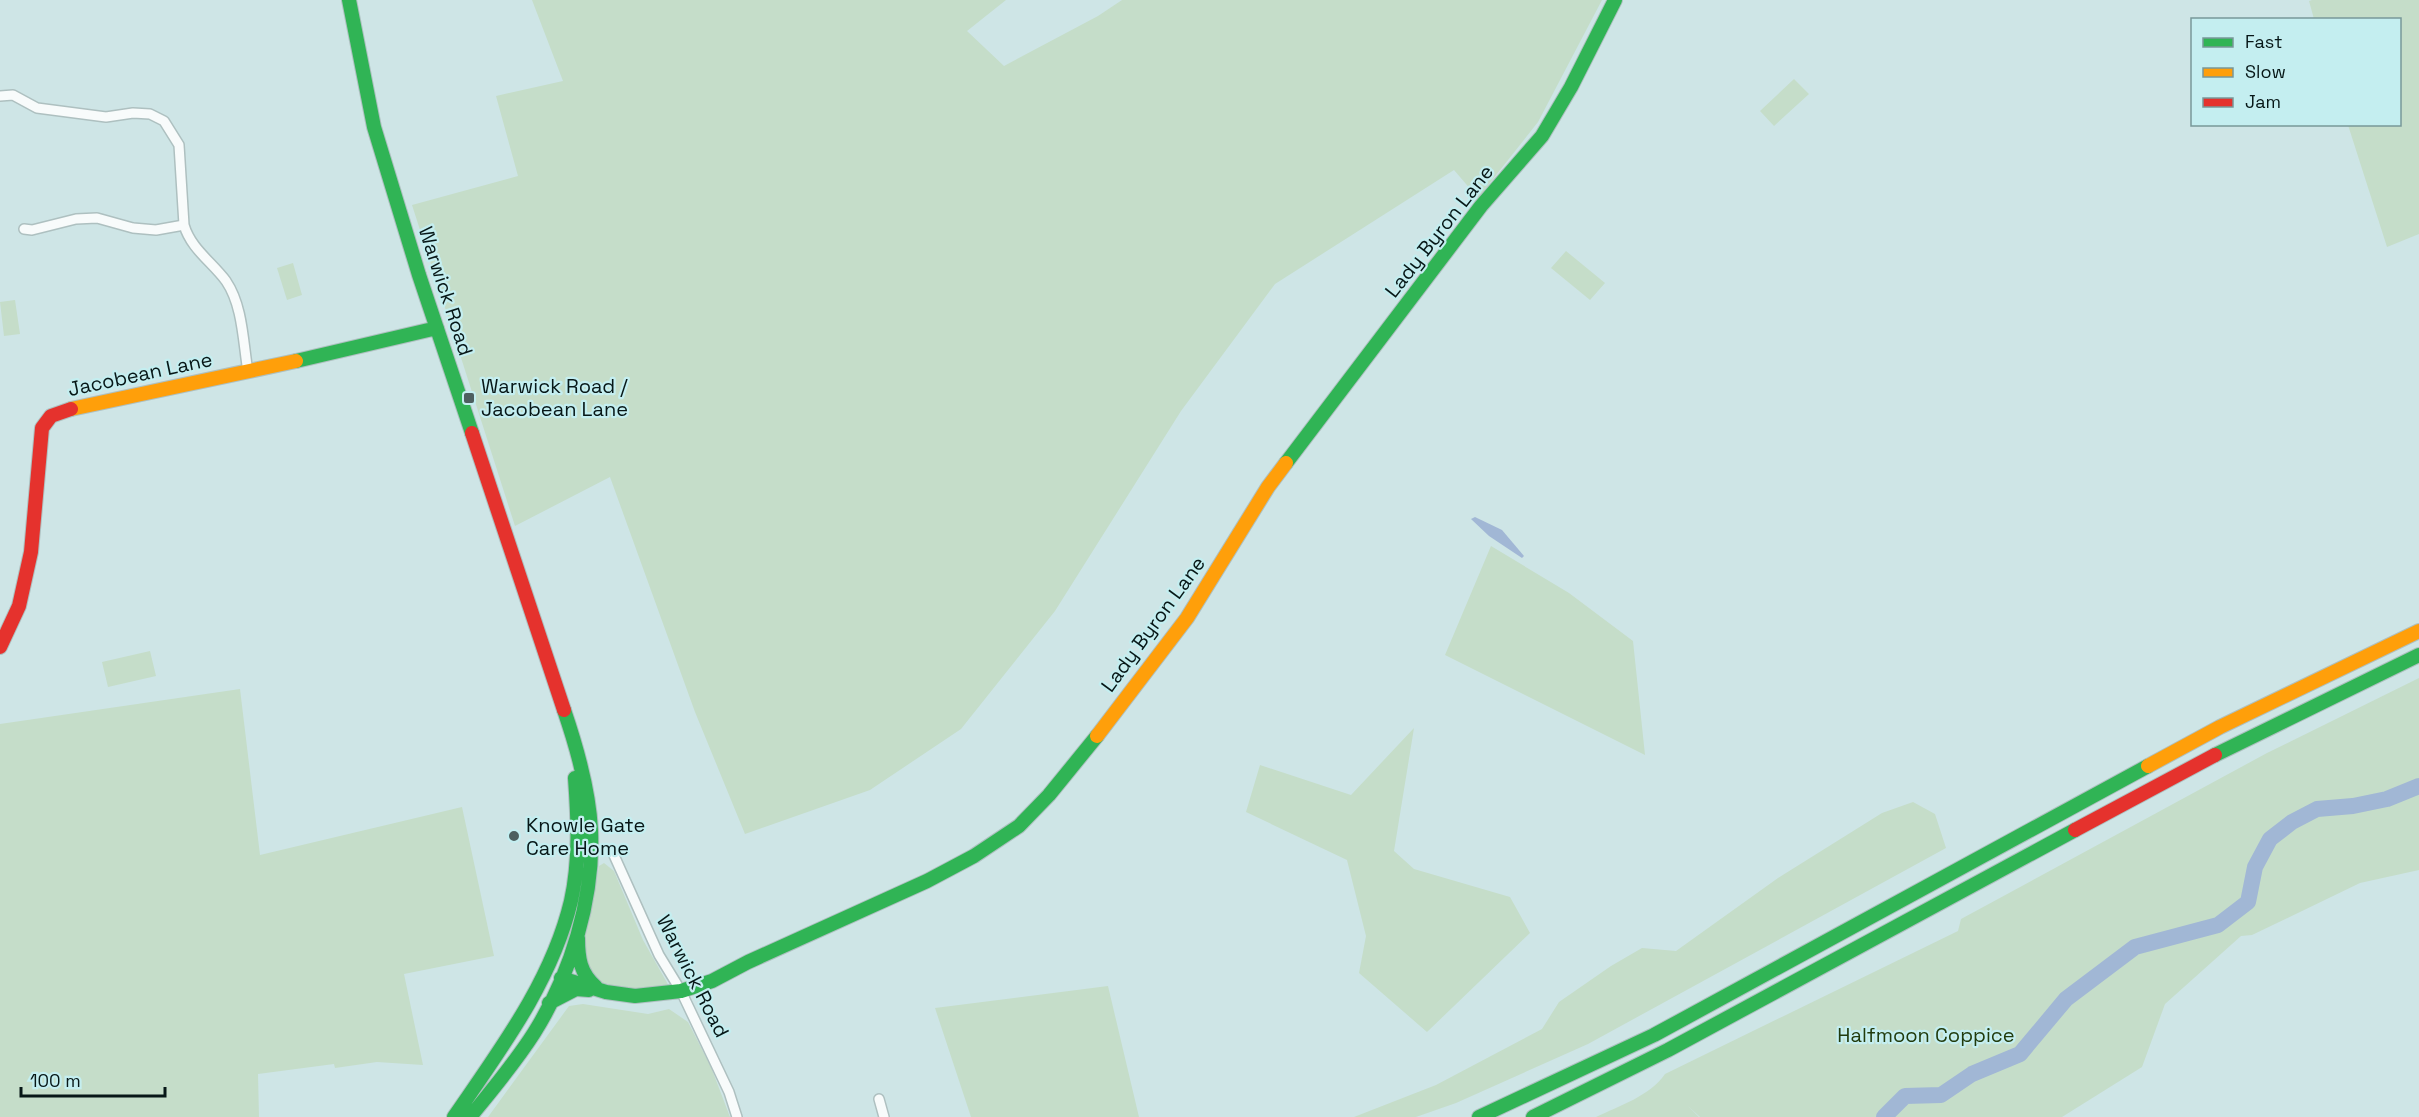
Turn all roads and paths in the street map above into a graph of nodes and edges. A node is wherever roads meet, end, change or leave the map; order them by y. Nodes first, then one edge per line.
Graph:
1 (349, 0) edge
2 (1615, 0) edge
3 (0, 96) edge
4 (184, 225) junction
5 (24, 229) dead end
6 (437, 328) junction
7 (248, 372) junction
8 (2419, 631) edge
9 (0, 647) edge
10 (2419, 655) edge
11 (569, 725) junction
12 (613, 853) dead end
13 (579, 931) junction
14 (561, 978) junction
15 (600, 990) junction
16 (681, 991) junction
17 (549, 1003) junction
18 (491, 1064) junction
19 (879, 1098) dead end
20 (454, 1117) edge
21 (470, 1117) edge
22 (737, 1117) edge
23 (884, 1117) edge
24 (1479, 1117) edge
25 (1533, 1117) edge

1 - 6 main road, Warwick Road
2 - 16 main road, Lady Byron Lane
3 - 4 street
4 - 5 street
4 - 7 street
6 - 7 main road, Jacobean Lane
6 - 11 main road, Warwick Road
7 - 9 main road, Jacobean Lane
8 - 24 main road
10 - 25 main road
11 - 13 main road
11 - 18 main road
12 - 16 street, Warwick Road
13 - 14 main road
13 - 15 main road
14 - 15 main road, Lady Byron Lane
14 - 17 main road
14 - 18 main road
15 - 16 main road, Lady Byron Lane
15 - 17 main road
16 - 22 street, Warwick Road
17 - 21 main road
18 - 20 main road
19 - 23 street

